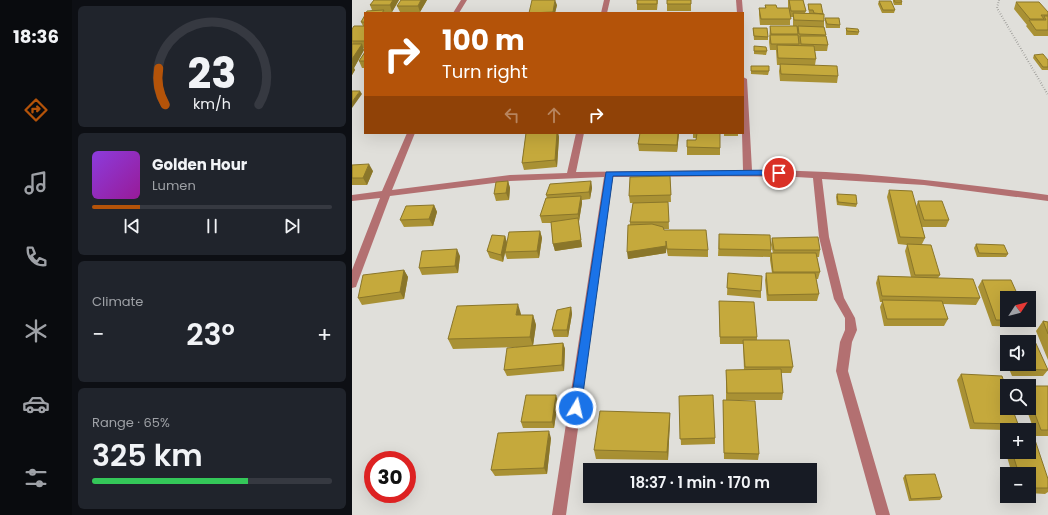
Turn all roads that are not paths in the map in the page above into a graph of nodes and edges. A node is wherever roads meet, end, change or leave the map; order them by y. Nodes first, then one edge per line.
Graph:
1 (464, 0) edge
2 (607, 0) edge
3 (739, 0) edge
4 (457, 12) edge
5 (604, 12) edge
6 (740, 12) edge
7 (744, 98) edge
8 (411, 134) edge
9 (580, 134) edge
10 (609, 174) junction
11 (748, 174) junction
12 (570, 175) junction
13 (817, 176) junction
14 (386, 193) junction
15 (352, 198) edge
16 (1048, 198) edge
17 (352, 284) edge
18 (559, 515) edge
19 (883, 515) edge

1 - 4 street
2 - 5 street
3 - 6 street
7 - 11 street
8 - 14 street
9 - 12 street
10 - 11 street
10 - 12 street
10 - 18 street
11 - 13 street
12 - 14 street
13 - 16 street
13 - 19 street
14 - 15 street
14 - 17 street

